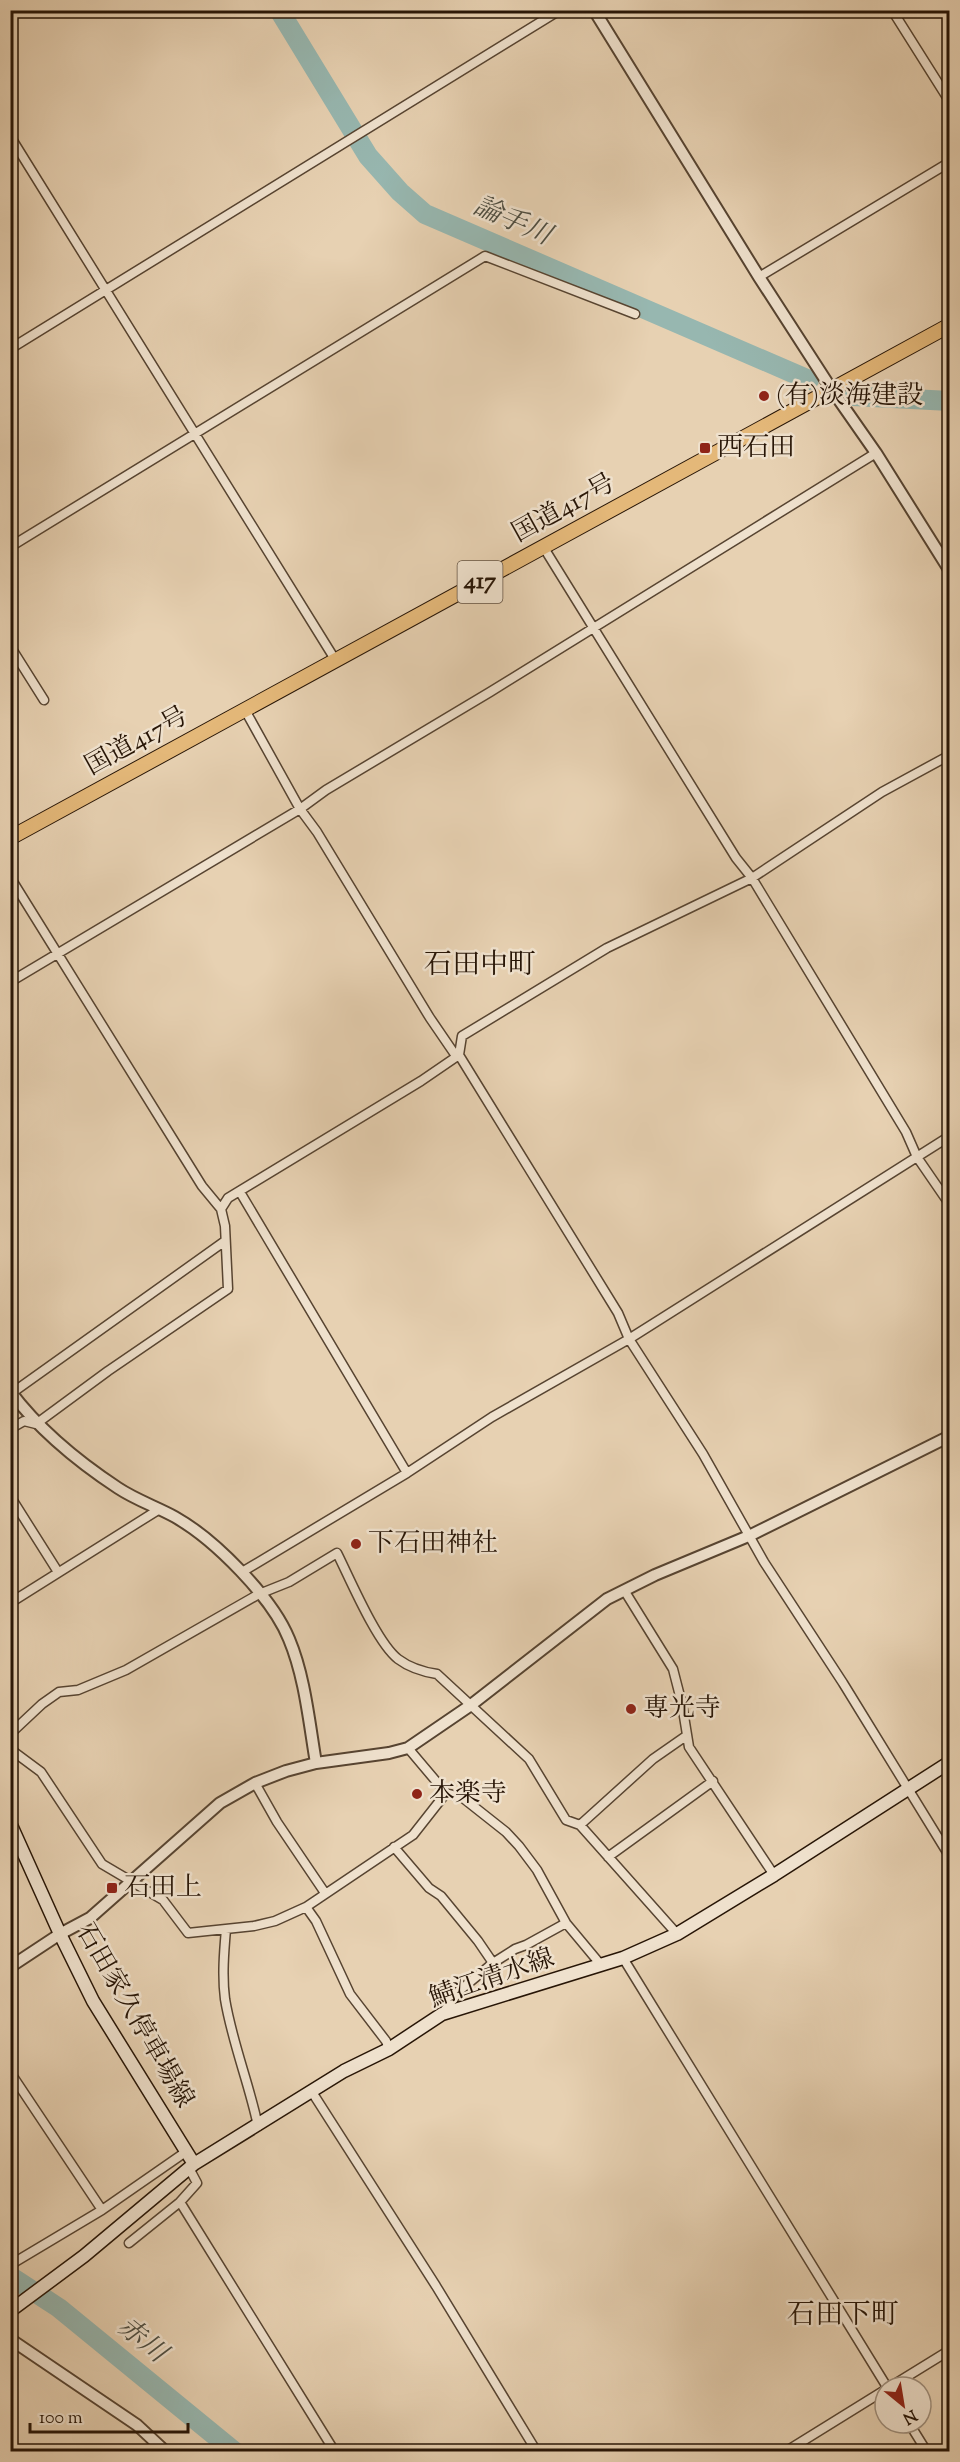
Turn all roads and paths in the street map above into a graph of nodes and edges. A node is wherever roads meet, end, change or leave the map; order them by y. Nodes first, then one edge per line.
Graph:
1 (560, 10) edge
2 (594, 10) edge
3 (892, 10) edge
4 (950, 102) edge
5 (10, 136) edge
6 (950, 162) edge
7 (759, 277) junction
8 (107, 290) junction
9 (635, 314) dead end
10 (950, 325) edge
11 (10, 350) edge
12 (832, 390) junction
13 (195, 434) junction
14 (876, 453) junction
15 (10, 547) edge
16 (544, 548) junction
17 (950, 571) edge
18 (594, 626) junction
19 (10, 646) edge
20 (336, 661) junction
21 (44, 700) dead end
22 (245, 710) junction
23 (950, 755) edge
24 (300, 809) junction
25 (10, 838) edge
26 (10, 877) edge
27 (752, 878) junction
28 (58, 953) junction
29 (10, 982) edge
30 (458, 1055) junction
31 (950, 1136) edge
32 (917, 1157) junction
33 (240, 1192) junction
34 (950, 1206) edge
35 (221, 1209) junction
36 (225, 1241) junction
37 (629, 1339) junction
38 (11, 1392) edge
39 (36, 1424) junction
40 (10, 1429) edge
41 (950, 1436) edge
42 (406, 1473) junction
43 (10, 1496) edge
44 (158, 1510) junction
45 (751, 1535) junction
46 (58, 1572) junction
47 (242, 1572) junction
48 (624, 1590) junction
49 (259, 1594) junction
50 (12, 1601) edge
51 (471, 1705) junction
52 (10, 1734) edge
53 (686, 1736) junction
54 (408, 1748) junction
55 (10, 1749) edge
56 (950, 1762) edge
57 (316, 1763) junction
58 (713, 1781) junction
59 (255, 1783) junction
60 (907, 1787) junction
61 (446, 1793) junction
62 (10, 1823) edge
63 (580, 1825) junction
64 (394, 1847) junction
65 (609, 1857) junction
66 (950, 1857) edge
67 (774, 1875) junction
68 (129, 1882) junction
69 (325, 1893) junction
70 (306, 1907) junction
71 (566, 1923) junction
72 (226, 1929) junction
73 (60, 1934) junction
74 (677, 1934) junction
75 (623, 1959) junction
76 (493, 1963) junction
77 (601, 1965) junction
78 (10, 1967) edge
79 (442, 2014) junction
80 (389, 2049) junction
81 (10, 2072) edge
82 (312, 2092) junction
83 (258, 2126) junction
84 (187, 2151) junction
85 (192, 2166) junction
86 (180, 2202) junction
87 (102, 2210) junction
88 (129, 2243) dead end
89 (10, 2265) edge
90 (10, 2311) edge
91 (10, 2339) edge
92 (950, 2350) edge
93 (879, 2375) edge
94 (909, 2375) edge
95 (873, 2397) edge
96 (917, 2435) edge
97 (166, 2451) edge
98 (335, 2451) edge
99 (537, 2451) edge
100 (785, 2451) edge
101 (927, 2451) edge

1 - 8 street
2 - 7 street
3 - 4 street
5 - 8 street
6 - 7 street
7 - 12 street
8 - 11 street
8 - 13 street
9 - 13 street
10 - 12 highway, 国道417号 / 417
12 - 14 street
12 - 16 highway, 国道417号 / 417
13 - 15 street
13 - 20 street
14 - 17 street
14 - 18 street
16 - 18 street
16 - 20 highway, 国道417号 / 417
18 - 24 street
18 - 27 street
19 - 21 street
20 - 22 highway, 国道417号 / 417
22 - 24 street
22 - 25 highway, 国道417号 / 417
23 - 27 street
24 - 28 street
24 - 30 street
26 - 28 street
27 - 30 street
27 - 32 street
28 - 29 street
28 - 35 street
30 - 33 street
30 - 37 street
31 - 32 street
32 - 34 street
32 - 37 street
33 - 35 street
33 - 42 street
35 - 36 street
36 - 38 street
36 - 39 street
37 - 42 street
37 - 45 street
38 - 39 street
39 - 40 street
39 - 44 street
41 - 45 street
42 - 47 street
43 - 46 street
44 - 46 street
44 - 47 street
45 - 48 street
45 - 60 street
46 - 50 street
47 - 49 street
48 - 51 street
48 - 53 street
49 - 51 street
49 - 52 street
49 - 57 street
51 - 54 street
51 - 63 street
53 - 58 street
53 - 63 street
54 - 57 street
54 - 61 street
55 - 68 street
56 - 60 main road, 鯖江清水線
57 - 59 street
58 - 65 street
58 - 67 street
59 - 68 street
59 - 69 street
60 - 66 street
60 - 67 main road, 鯖江清水線
61 - 64 street
61 - 71 street
62 - 73 main road, 石田家久停車場線
63 - 65 street
64 - 69 street
64 - 76 street
65 - 74 street
67 - 74 main road, 鯖江清水線
68 - 72 street
68 - 73 street
69 - 70 street
70 - 72 street
70 - 80 street
71 - 76 street
71 - 77 street
72 - 83 street
73 - 78 street
73 - 84 main road, 石田家久停車場線
74 - 75 main road, 鯖江清水線
75 - 77 main road, 鯖江清水線
75 - 93 street
76 - 79 street
77 - 79 main road, 鯖江清水線
79 - 80 main road, 鯖江清水線
80 - 82 main road, 鯖江清水線
81 - 87 street
82 - 83 main road, 鯖江清水線
82 - 99 street
83 - 85 main road, 鯖江清水線
84 - 85 main road, 石田家久停車場線
84 - 87 street
85 - 86 street
85 - 90 main road, 鯖江清水線
86 - 88 street
86 - 98 street
87 - 89 street
91 - 97 street
92 - 94 street
95 - 100 street
96 - 101 street

